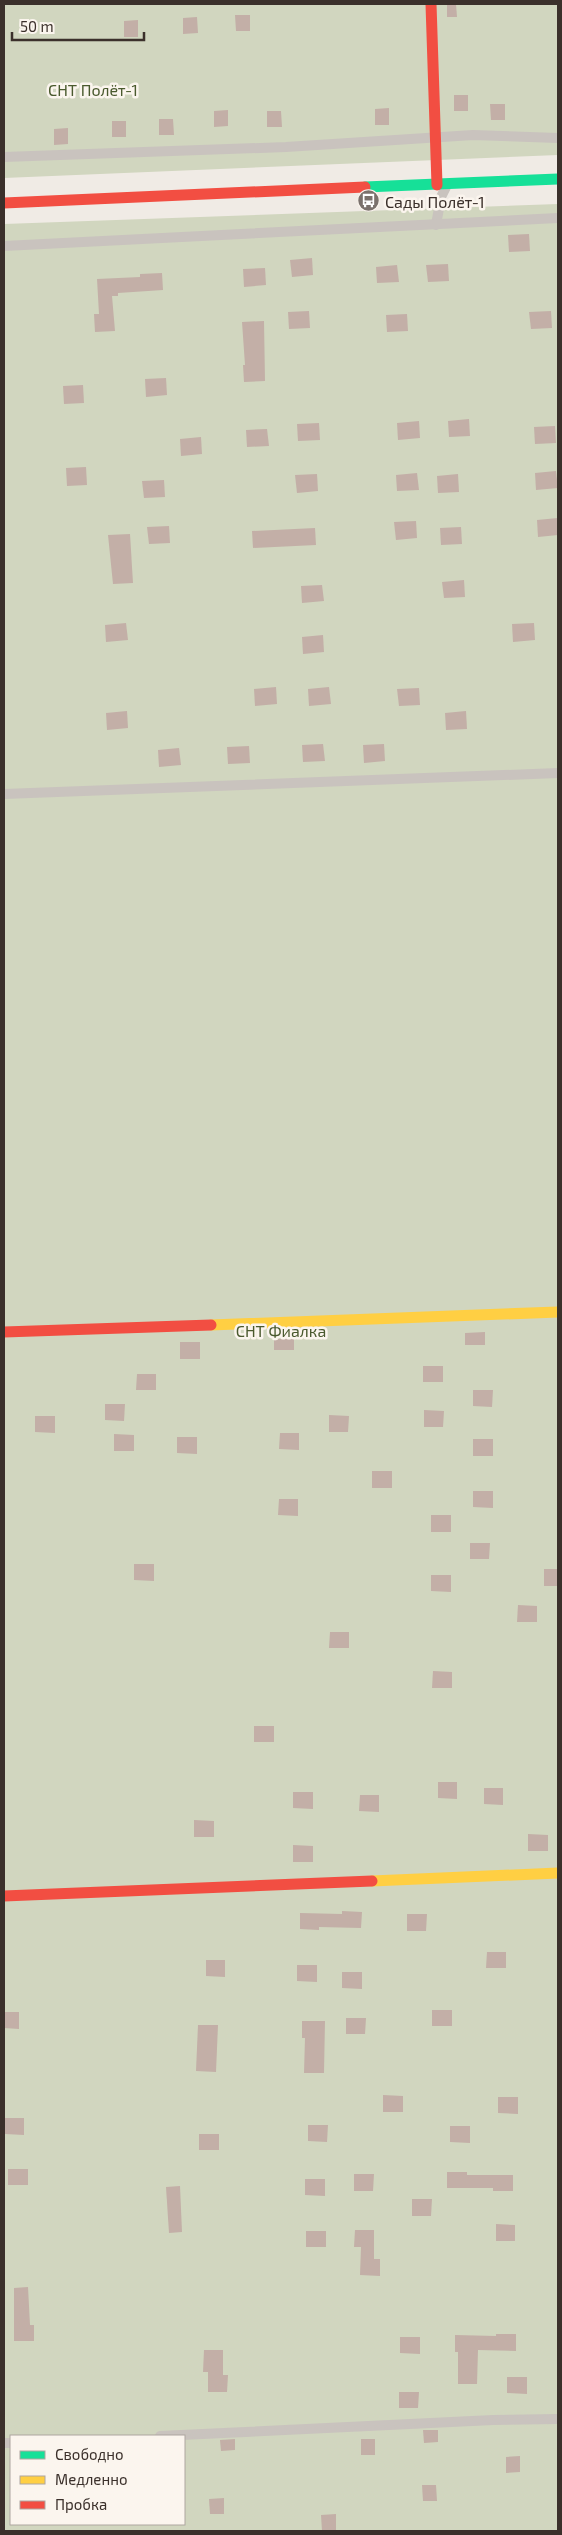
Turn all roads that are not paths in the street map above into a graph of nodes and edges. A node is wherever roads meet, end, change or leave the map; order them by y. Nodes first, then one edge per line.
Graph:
1 (432, 4) edge
2 (435, 138) junction
3 (558, 138) edge
4 (4, 158) edge
5 (558, 179) edge
6 (442, 184) junction
7 (4, 203) edge
8 (558, 218) edge
9 (436, 225) junction
10 (4, 246) edge
11 (558, 772) edge
12 (4, 794) edge
13 (558, 1312) edge
14 (4, 1332) edge
15 (558, 1873) edge
16 (4, 1896) edge
17 (558, 2419) edge
18 (181, 2435) edge

1 - 2 street
2 - 3 lane
2 - 4 lane
2 - 6 street
5 - 6 street
6 - 7 street
6 - 9 lane
8 - 9 lane
9 - 10 lane
11 - 12 lane
13 - 14 street
15 - 16 street
17 - 18 lane

